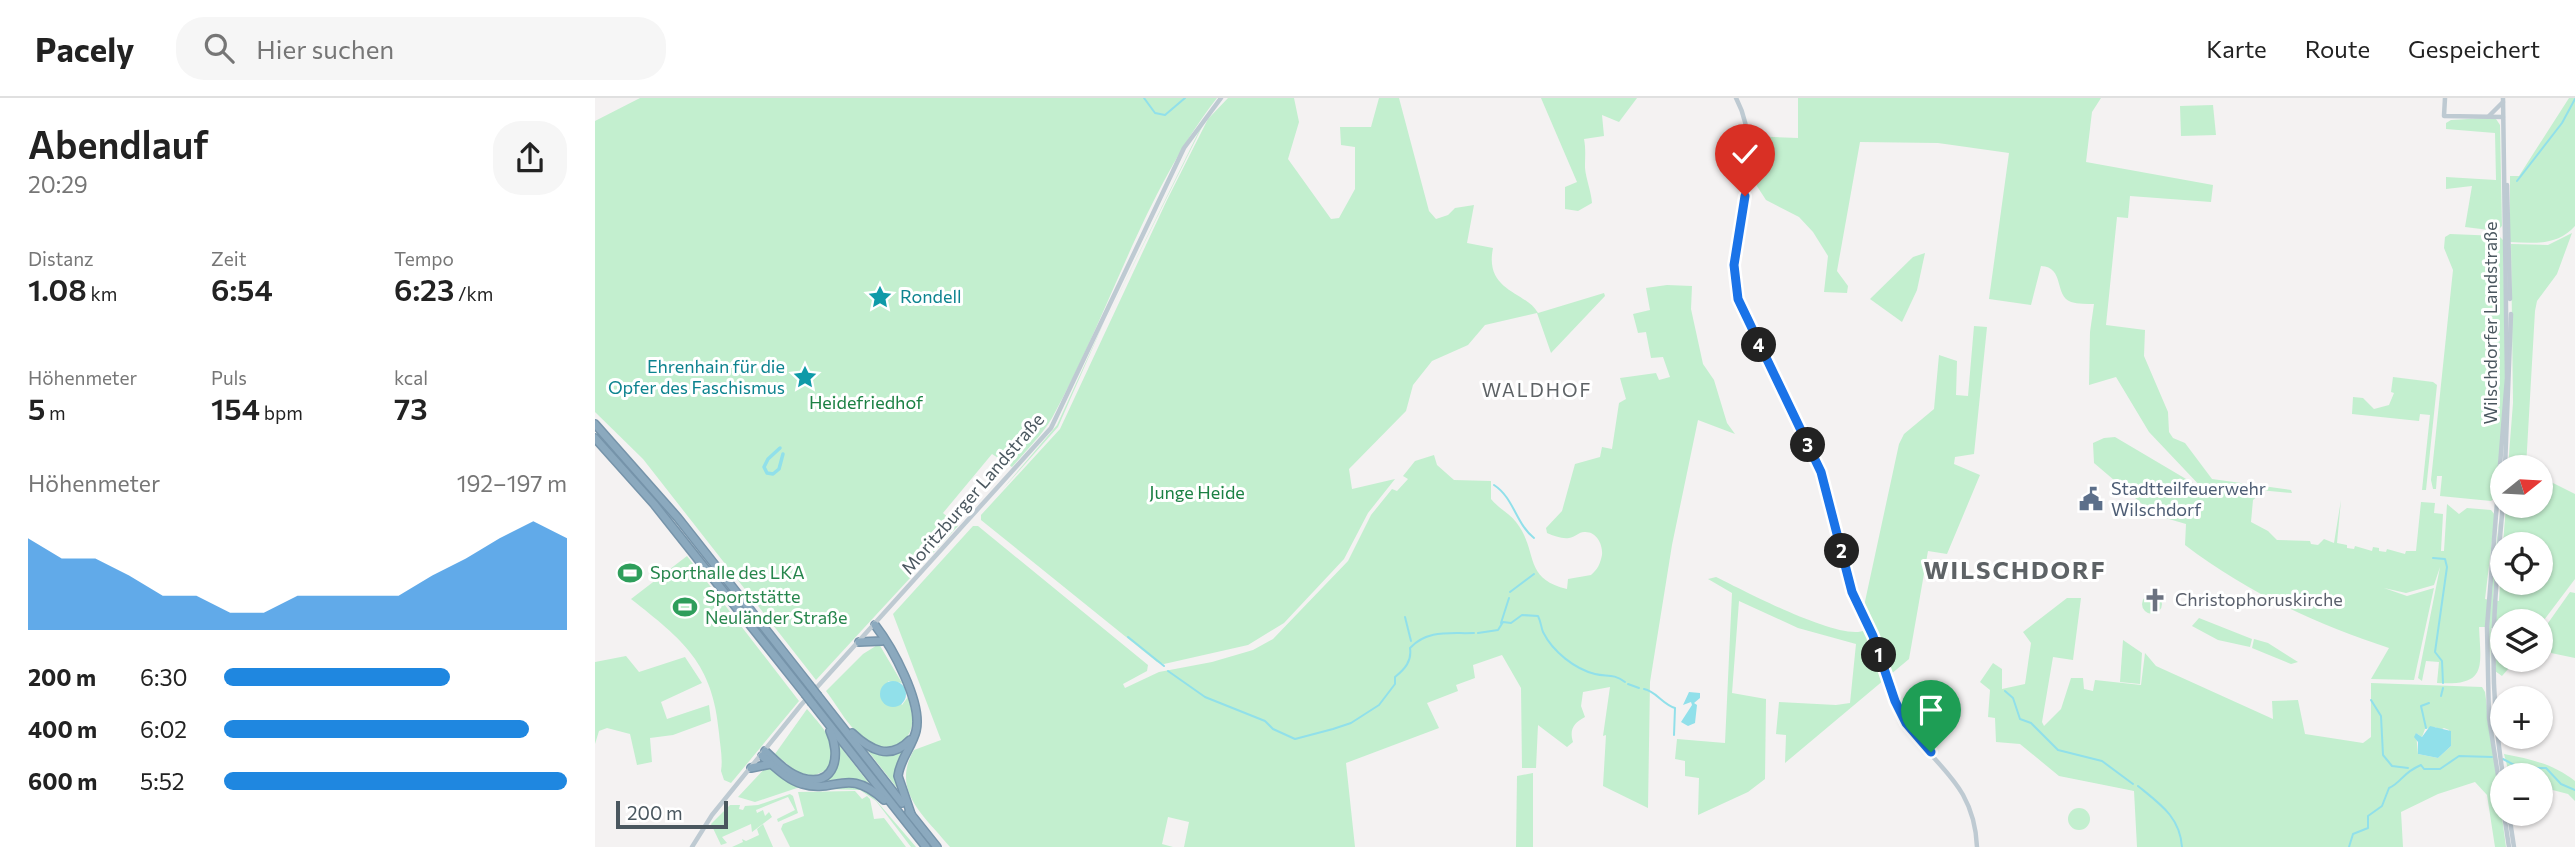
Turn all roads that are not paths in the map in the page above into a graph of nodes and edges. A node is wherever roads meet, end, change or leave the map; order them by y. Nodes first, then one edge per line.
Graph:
1 (1221, 98) edge
2 (1736, 98) edge
3 (2445, 98) edge
4 (2503, 100) edge
5 (2489, 116) junction
6 (2504, 117) junction
7 (2505, 172) junction
8 (595, 424) edge
9 (595, 438) edge
10 (2506, 455) edge
11 (2502, 518) edge
12 (873, 627) junction
13 (882, 641) junction
14 (859, 642) junction
15 (898, 667) junction
16 (824, 718) junction
17 (836, 719) junction
18 (915, 734) junction
19 (764, 753) junction
20 (2496, 763) edge
21 (2502, 763) edge
22 (771, 764) junction
23 (751, 768) junction
24 (900, 814) junction
25 (911, 814) junction
26 (2507, 826) edge
27 (2509, 826) edge
28 (692, 847) edge
29 (926, 847) edge
30 (937, 847) edge
31 (1977, 847) edge
32 (2509, 847) edge
33 (2514, 847) edge

1 - 12 main road, Moritzburger Landstraße
2 - 31 main road
3 - 5 main road
4 - 5 main road
4 - 6 main road, Wilschdorfer Landstraße
5 - 6 main road
6 - 7 main road, Wilschdorfer Landstraße
7 - 10 main road, Wilschdorfer Landstraße
7 - 20 main road, Wilschdorfer Landstraße
8 - 17 highway, bridge
9 - 16 highway, bridge
11 - 21 main road
12 - 13 highway
12 - 14 main road, Moritzburger Landstraße
12 - 15 highway
13 - 14 highway
13 - 15 highway
14 - 19 main road, Moritzburger Landstraße
15 - 18 highway
16 - 19 highway
16 - 24 highway
17 - 18 highway
17 - 25 highway
18 - 25 highway
19 - 22 highway
19 - 23 main road, Moritzburger Landstraße
22 - 23 highway
22 - 24 highway
23 - 28 main road, Moritzburger Landstraße
24 - 29 highway
25 - 30 highway
26 - 32 main road
27 - 33 main road

